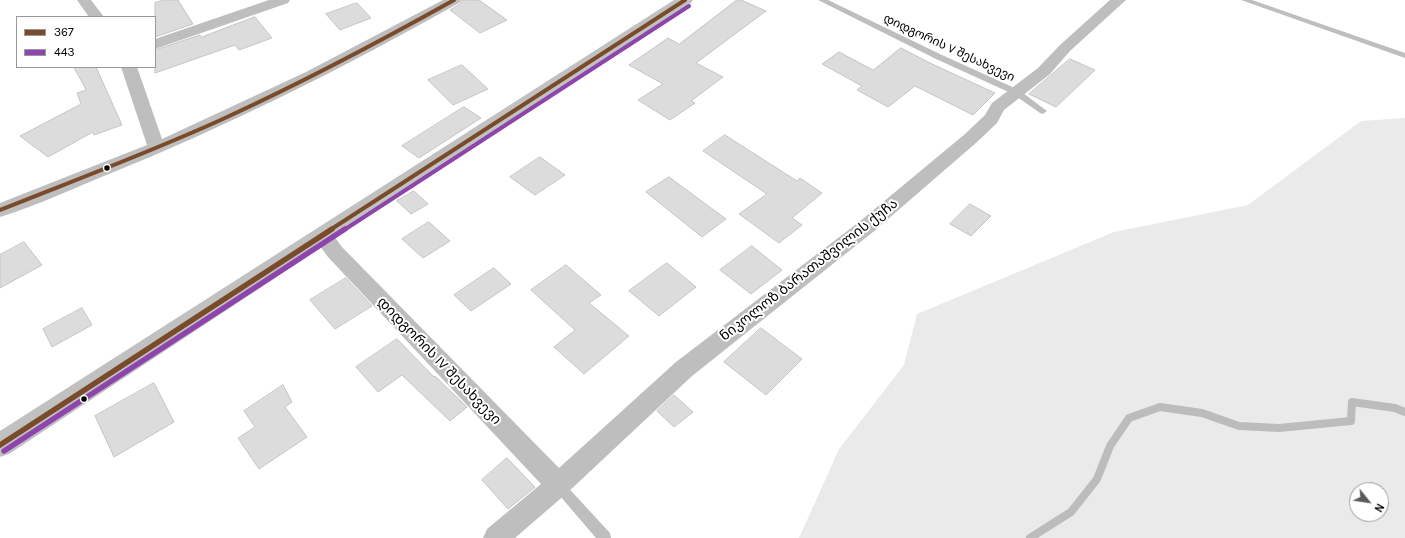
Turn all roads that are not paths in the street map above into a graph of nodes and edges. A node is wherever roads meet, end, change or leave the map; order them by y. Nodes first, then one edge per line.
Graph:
1 (84, 0) edge
2 (283, 0) edge
3 (454, 0) edge
4 (685, 0) edge
5 (822, 0) edge
6 (1119, 0) edge
7 (1245, 0) edge
8 (96, 16) edge
9 (156, 44) edge
10 (1405, 56) edge
11 (129, 68) edge
12 (1016, 92) junction
13 (1043, 111) dead end
14 (157, 148) junction
15 (0, 210) edge
16 (322, 235) junction
17 (0, 445) edge
18 (558, 485) junction
19 (496, 538) edge
20 (605, 538) edge

1 - 8 street
2 - 9 street
3 - 14 street
4 - 16 street
5 - 12 lane, დიდგორის V შესახვევი
6 - 12 street, ნიკოლოზ ბარათაშვილის ქუჩა
7 - 10 lane
11 - 14 street
12 - 13 lane, დიდგორის V შესახვევი
12 - 18 street, ნიკოლოზ ბარათაშვილის ქუჩა
14 - 15 street
16 - 17 street
16 - 18 street, დიდგორის IV შესახვევი
18 - 19 street, ნიკოლოზ ბარათაშვილის ქუჩა
18 - 20 lane

